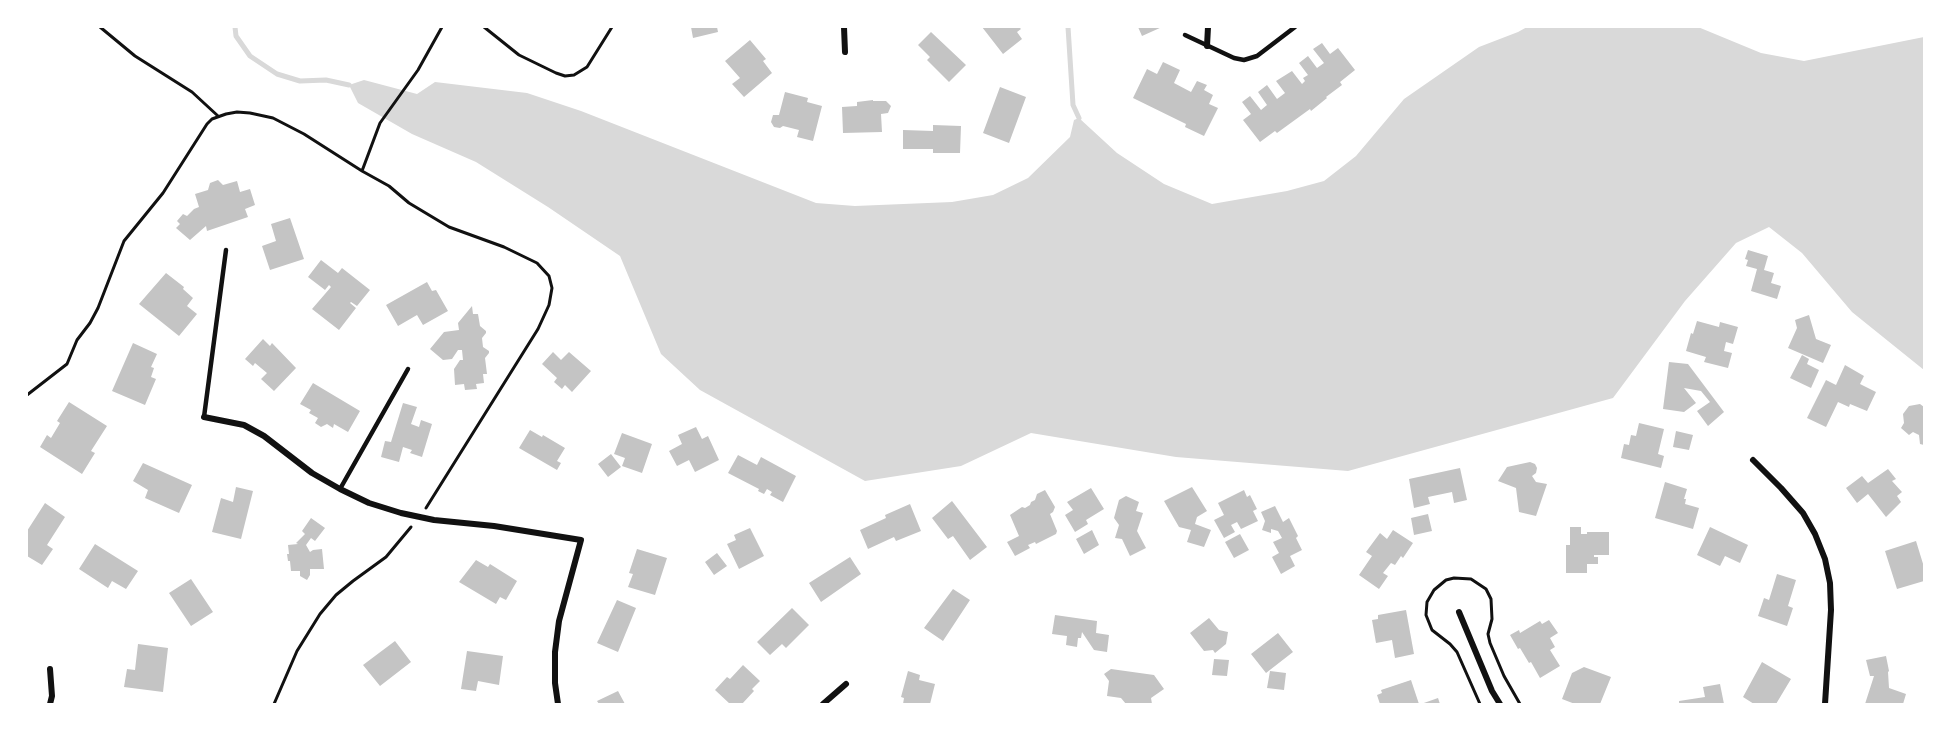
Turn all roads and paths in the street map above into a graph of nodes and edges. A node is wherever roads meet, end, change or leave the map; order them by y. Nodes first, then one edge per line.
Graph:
1 (100, 27) edge
2 (442, 27) edge
3 (484, 27) edge
4 (612, 27) edge
5 (843, 27) edge
6 (1208, 27) edge
7 (1295, 27) edge
8 (1185, 35) dead end
9 (1207, 46) junction
10 (845, 52) dead end
11 (218, 117) junction
12 (362, 171) junction
13 (226, 250) dead end
14 (408, 369) dead end
15 (27, 395) edge
16 (204, 417) joint
17 (1753, 460) dead end
18 (340, 489) junction
19 (419, 516) junction
20 (1459, 612) dead end
21 (50, 669) dead end
22 (846, 684) dead end
23 (50, 704) edge
24 (274, 704) edge
25 (558, 704) edge
26 (823, 704) edge
27 (1500, 704) edge
28 (1825, 704) edge

1 - 11 path
2 - 12 path
3 - 4 path
5 - 10 street
6 - 9 street
7 - 9 lane
8 - 9 lane
11 - 12 path
11 - 15 path
12 - 19 path
13 - 16 lane
14 - 18 lane
16 - 18 street
17 - 28 street
18 - 19 street
19 - 24 path
19 - 25 street
20 - 27 street
21 - 23 street
22 - 26 street

